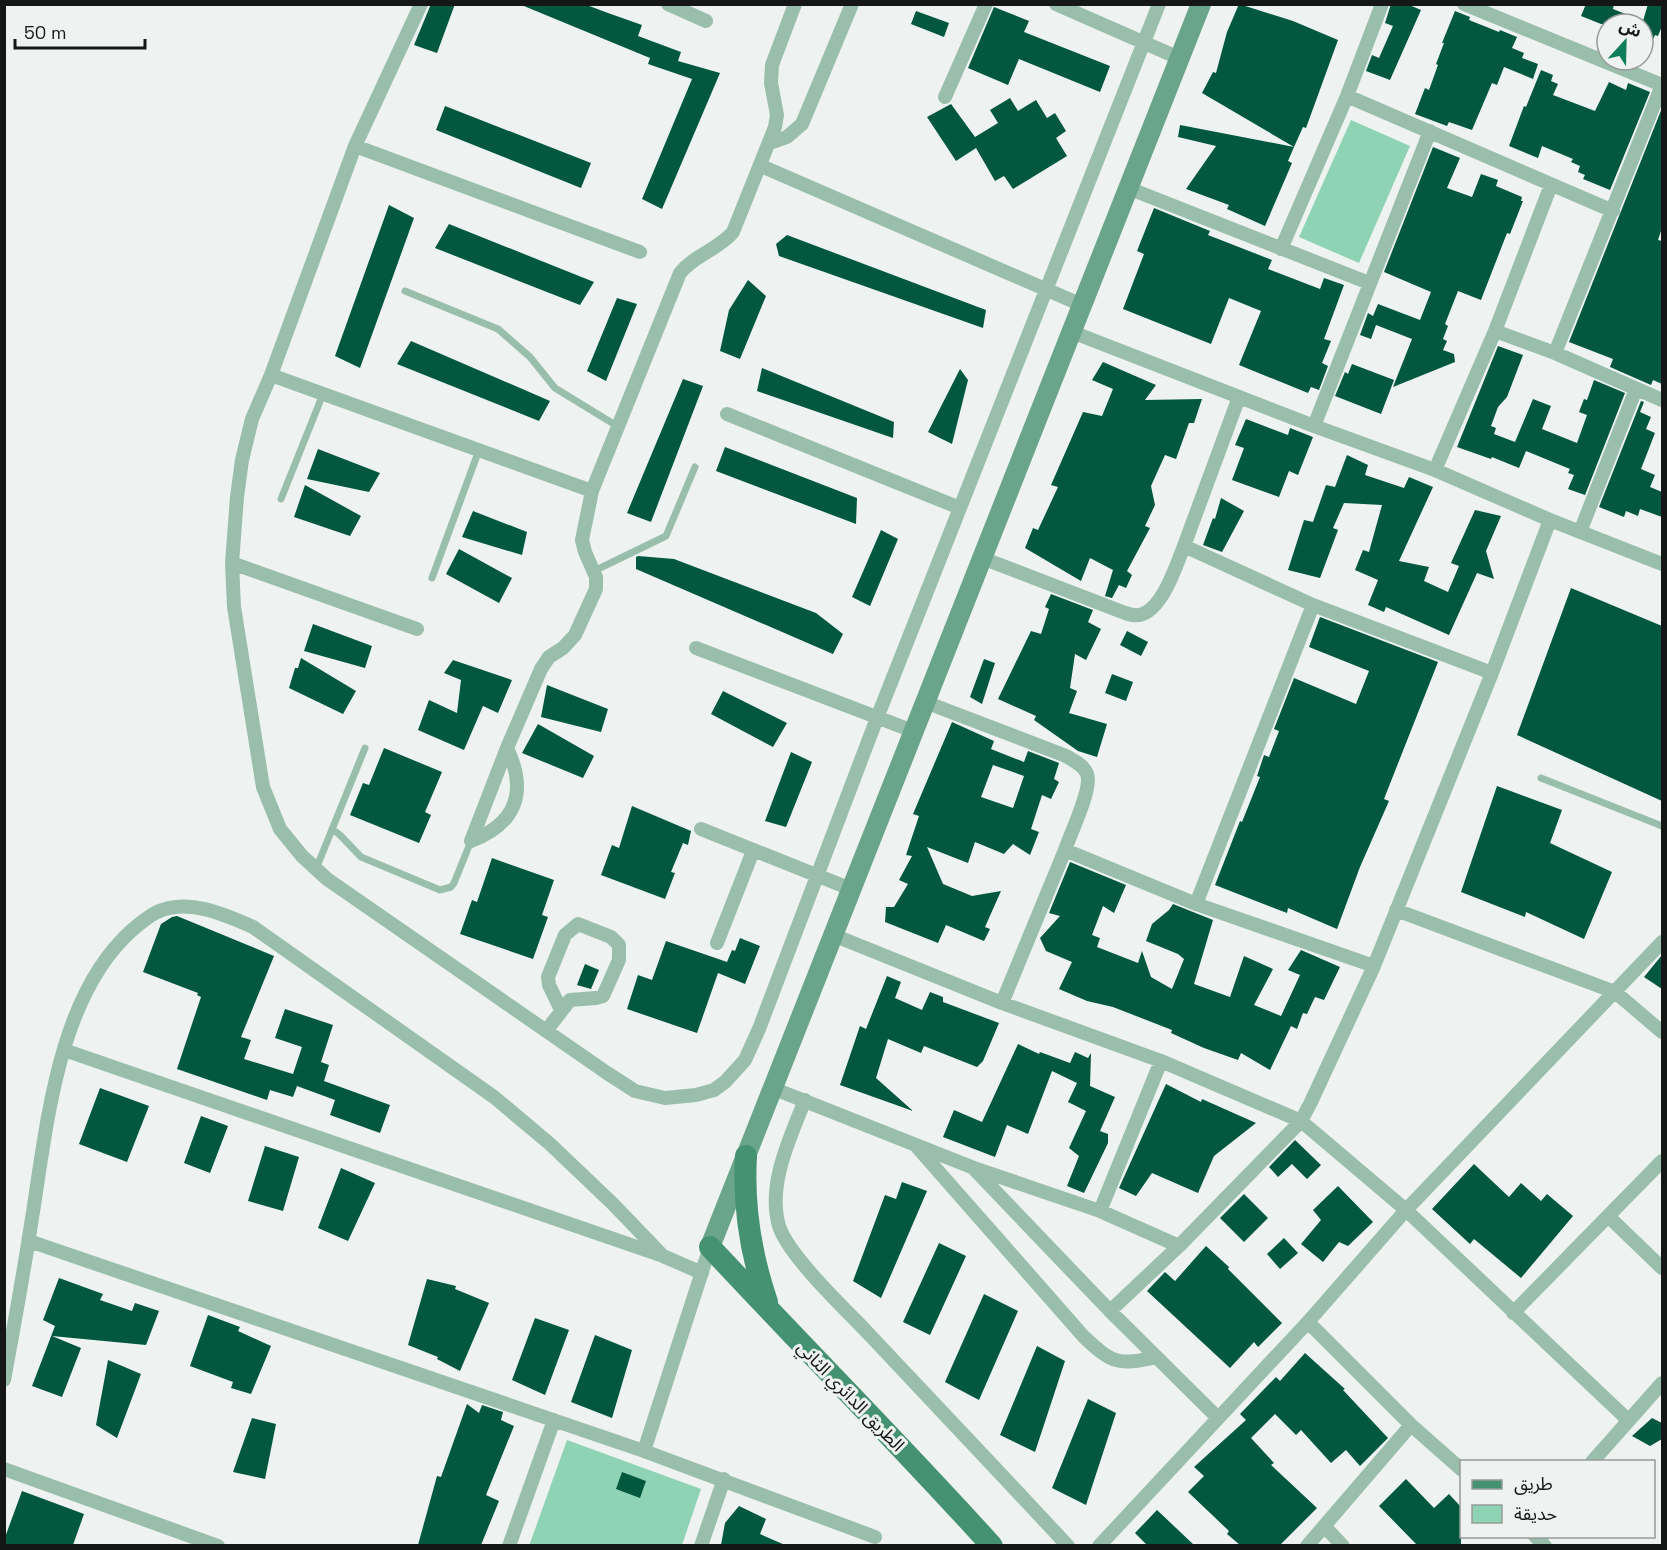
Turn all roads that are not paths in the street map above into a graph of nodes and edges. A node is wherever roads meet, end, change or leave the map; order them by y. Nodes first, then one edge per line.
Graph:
1 (421, 4) edge
2 (668, 4) edge
3 (795, 4) edge
4 (852, 4) edge
5 (986, 4) edge
6 (1056, 4) edge
7 (1159, 4) edge
8 (1201, 4) edge
9 (1382, 4) edge
10 (1464, 4) edge
11 (706, 21) dead end
12 (1145, 42) junction
13 (1179, 58) junction
14 (1662, 85) edge
15 (1347, 96) junction
16 (945, 97) dead end
17 (1430, 131) junction
18 (770, 143) junction
19 (356, 146) junction
20 (761, 166) junction
21 (1551, 185) junction
22 (1128, 188) junction
23 (1612, 211) junction
24 (1281, 249) junction
25 (640, 252) dead end
26 (1369, 283) junction
27 (1046, 290) junction
28 (405, 291) dead end
29 (1082, 305) junction
30 (1495, 331) junction
31 (1072, 332) junction
32 (1556, 353) junction
33 (271, 375) junction
34 (1636, 389) junction
35 (323, 394) junction
36 (1239, 397) junction
37 (1662, 400) edge
38 (727, 414) dead end
39 (617, 426) junction
40 (1314, 426) junction
41 (479, 450) junction
42 (696, 467) dead end
43 (1435, 470) junction
44 (592, 491) junction
45 (281, 500) dead end
46 (960, 508) junction
47 (1551, 520) junction
48 (1580, 532) junction
49 (1184, 546) junction
50 (982, 558) junction
51 (232, 563) junction
52 (1662, 564) edge
53 (594, 571) junction
54 (432, 578) dead end
55 (1313, 604) junction
56 (417, 629) dead end
57 (696, 648) dead end
58 (1492, 674) junction
59 (925, 702) junction
60 (877, 718) junction
61 (913, 731) junction
62 (365, 748) dead end
63 (507, 748) junction
64 (1541, 778) dead end
65 (1662, 826) edge
66 (332, 829) junction
67 (701, 829) dead end
68 (471, 841) junction
69 (1065, 850) junction
70 (753, 851) junction
71 (316, 869) junction
72 (817, 877) junction
73 (851, 889) junction
74 (1196, 904) junction
75 (1396, 910) junction
76 (833, 935) junction
77 (1662, 942) edge
78 (717, 943) dead end
79 (1374, 966) junction
80 (1615, 992) junction
81 (1002, 1003) junction
82 (561, 1010) junction
83 (546, 1031) junction
84 (1662, 1032) edge
85 (64, 1050) junction
86 (1161, 1062) junction
87 (772, 1088) junction
88 (805, 1100) junction
89 (1301, 1121) junction
90 (914, 1144) junction
91 (746, 1156) junction
92 (1662, 1161) edge
93 (974, 1168) junction
94 (1406, 1210) junction
95 (1101, 1212) junction
96 (1608, 1216) junction
97 (29, 1240) junction
98 (1179, 1246) junction
99 (710, 1247) junction
100 (663, 1256) junction
101 (1662, 1268) edge
102 (702, 1273) junction
103 (1110, 1311) junction
104 (771, 1312) junction
105 (1513, 1312) junction
106 (1308, 1322) junction
107 (1156, 1357) junction
108 (4, 1380) edge
109 (1662, 1383) edge
110 (1217, 1417) junction
111 (554, 1420) junction
112 (1628, 1420) junction
113 (1412, 1425) junction
114 (644, 1450) junction
115 (1593, 1460) edge
116 (4, 1469) edge
117 (1460, 1469) edge
118 (724, 1479) junction
119 (1324, 1526) junction
120 (875, 1537) dead end
121 (218, 1545) edge
122 (509, 1545) edge
123 (701, 1545) edge
124 (992, 1545) edge
125 (1068, 1545) edge
126 (1099, 1545) edge
127 (1307, 1545) edge
128 (1343, 1545) edge

1 - 19 street
2 - 11 street
3 - 18 street
4 - 18 street
5 - 16 street
6 - 12 street
7 - 12 street
8 - 13 main road
9 - 15 street
10 - 14 street
12 - 13 street
12 - 27 street
13 - 22 main road
14 - 23 street
15 - 17 street
15 - 24 street
17 - 21 street
17 - 26 street
18 - 20 street
19 - 25 street
19 - 33 street
20 - 27 street
20 - 39 street
21 - 23 street
21 - 30 street
22 - 24 street
22 - 29 main road
23 - 32 street
24 - 26 street
26 - 40 street
27 - 29 street
27 - 46 street
28 - 39 lane
29 - 31 main road
30 - 32 street
30 - 43 street
31 - 36 street
31 - 50 main road
32 - 34 street
33 - 35 street
33 - 51 street
34 - 37 street
34 - 48 street
35 - 41 street
35 - 45 lane
36 - 40 street
36 - 49 street
38 - 46 street
39 - 44 street
40 - 43 street
41 - 44 street
41 - 54 lane
42 - 53 lane
43 - 47 street
44 - 53 street
46 - 60 street
47 - 48 street
47 - 58 street
48 - 52 street
49 - 50 street
49 - 55 street
50 - 59 main road
51 - 56 street
51 - 71 street
53 - 63 street
55 - 58 street
55 - 74 street
57 - 60 street
58 - 75 street
59 - 61 main road
59 - 69 street
60 - 61 street
60 - 72 street
61 - 73 main road
62 - 66 lane
63 - 68 street
63 - 68 street
64 - 65 lane
66 - 68 lane
66 - 71 lane
67 - 70 street
69 - 74 street
69 - 81 street
70 - 72 street
70 - 78 street
71 - 83 street
72 - 73 street
72 - 83 street
73 - 76 main road
74 - 79 street
75 - 79 street
75 - 80 street
76 - 81 street
76 - 87 main road
77 - 80 street
79 - 89 street
80 - 84 street
80 - 94 street
81 - 86 street
82 - 82 street
82 - 83 street
85 - 97 street
85 - 100 street
85 - 100 street
86 - 89 street
86 - 95 street
87 - 88 street
87 - 91 main road
88 - 90 street
88 - 125 street
89 - 94 street
89 - 98 street
90 - 93 street
90 - 107 street
91 - 99 main road
91 - 104 main road
92 - 96 street
93 - 95 street
93 - 103 street
94 - 105 street
94 - 106 street
95 - 98 street
96 - 101 street
96 - 105 street
97 - 108 street
97 - 111 street
98 - 103 street
99 - 102 street
99 - 104 main road, الطريق الدائري الثاني
100 - 102 street
102 - 114 street
103 - 107 street
104 - 124 main road, الطريق الدائري الثاني
105 - 112 street
106 - 110 street
106 - 113 street
107 - 110 street
109 - 112 street
110 - 126 street
111 - 114 street
111 - 122 street
112 - 115 street
113 - 117 street
113 - 119 street
114 - 118 street
116 - 121 street
118 - 120 street
118 - 123 street
119 - 127 street
119 - 128 street

